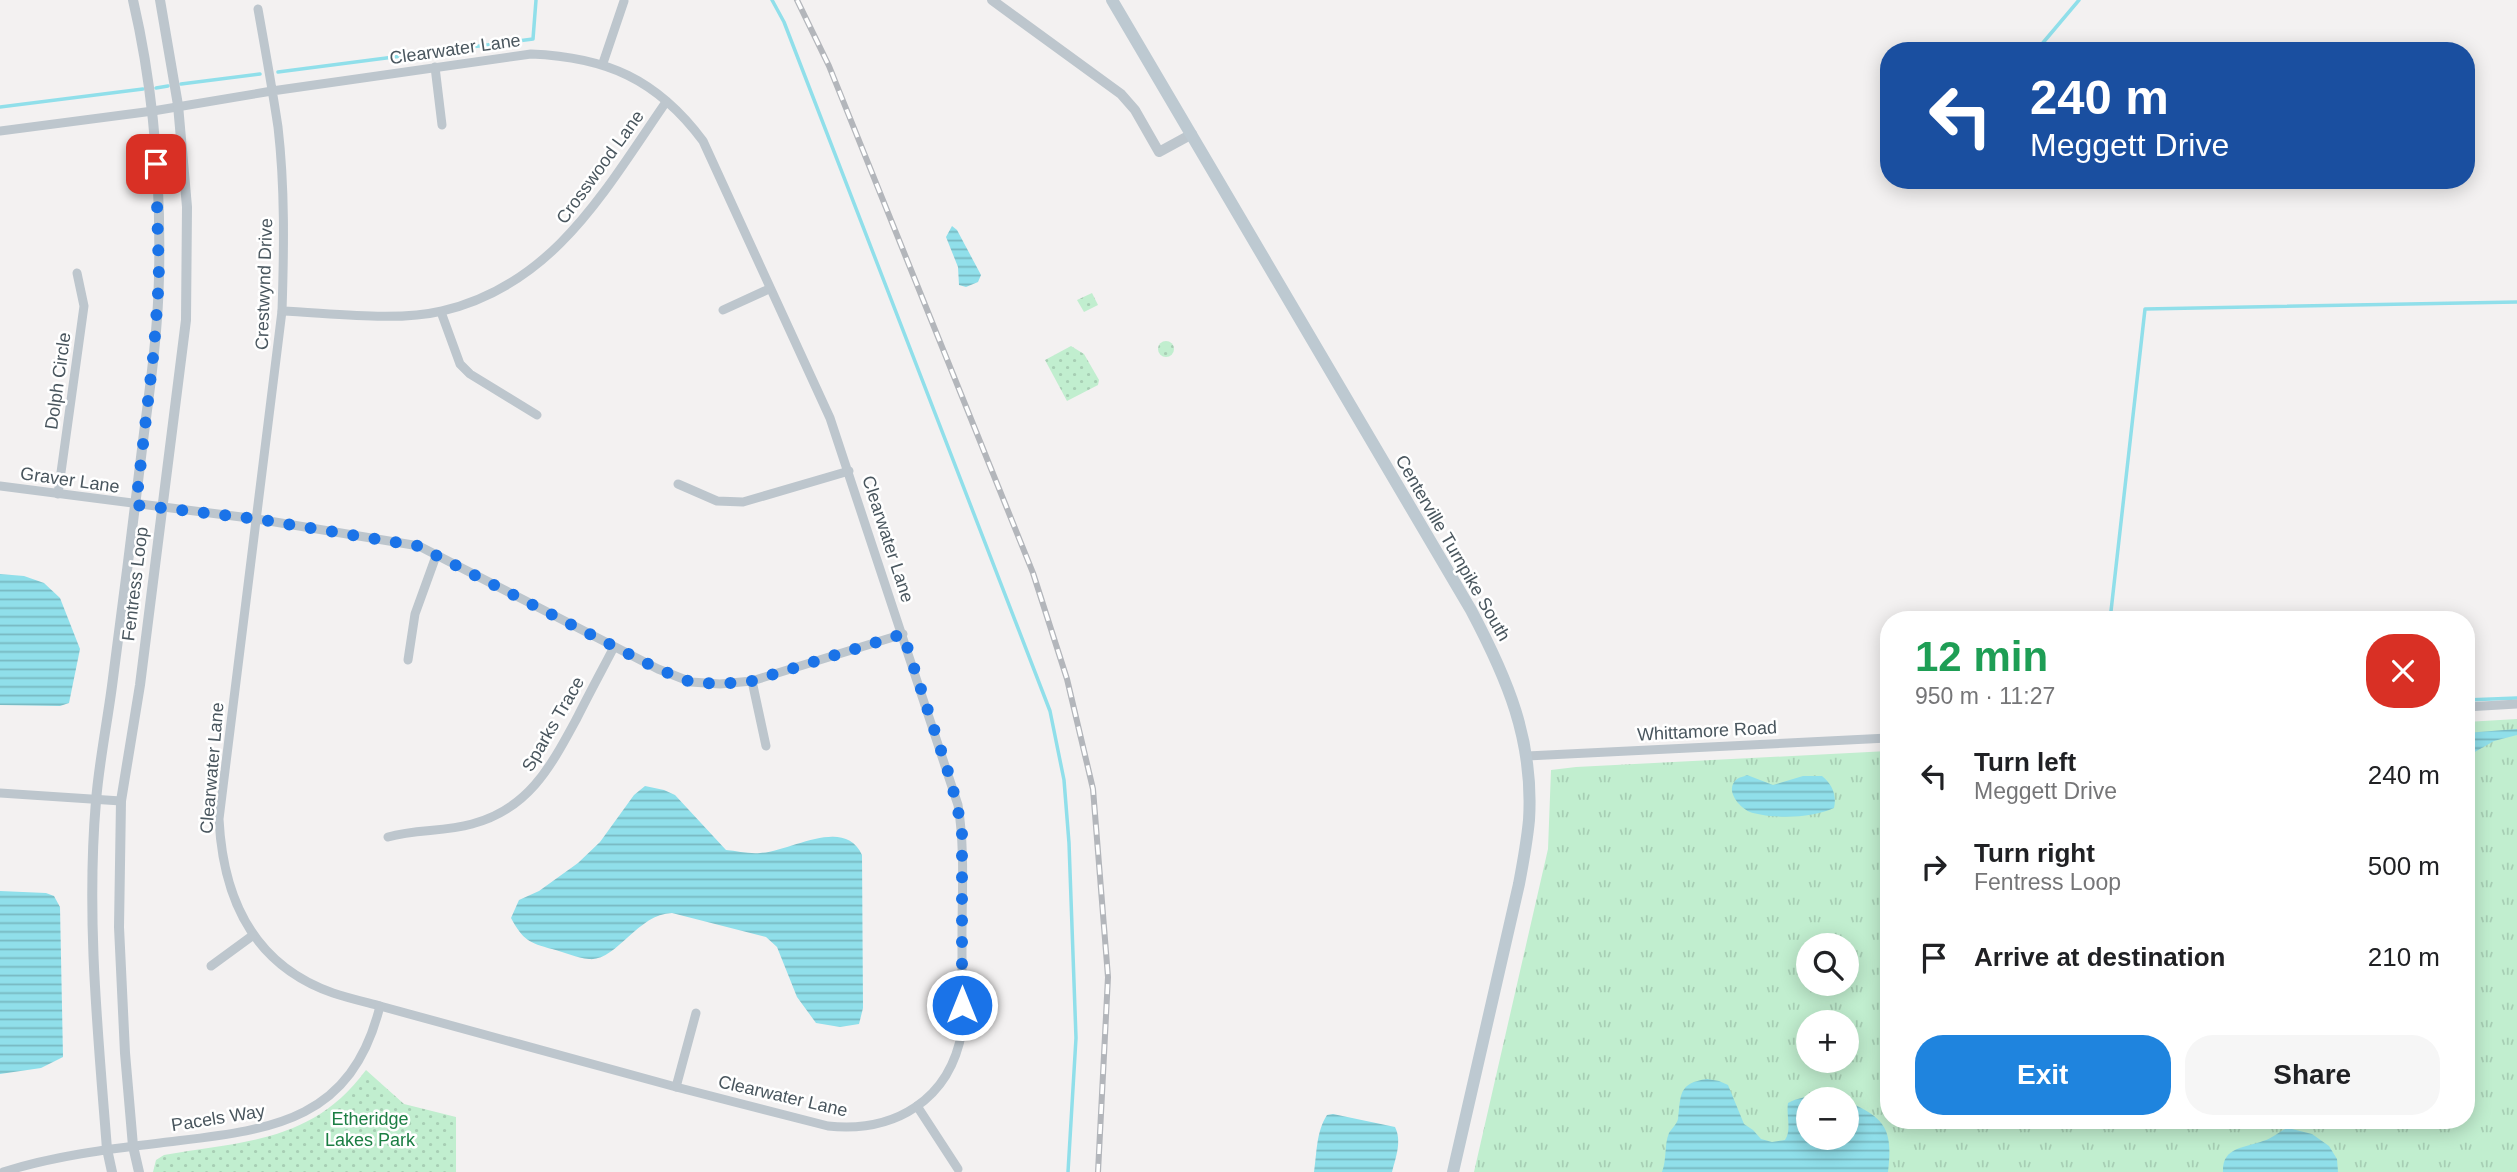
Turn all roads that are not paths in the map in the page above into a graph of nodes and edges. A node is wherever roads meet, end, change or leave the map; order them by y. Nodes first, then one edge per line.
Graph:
1 (133, 0) edge
2 (160, 0) edge
3 (992, 0) edge
4 (1112, 0) edge
5 (624, 1) edge
6 (258, 9) dead end
7 (603, 64) junction
8 (435, 67) junction
9 (272, 91) junction
10 (666, 102) junction
11 (178, 106) junction
12 (153, 111) junction
13 (442, 125) dead end
14 (0, 131) edge
15 (1192, 134) junction
16 (77, 273) dead end
17 (769, 289) junction
18 (723, 310) dead end
19 (282, 311) junction
20 (441, 312) junction
21 (537, 415) dead end
22 (849, 471) junction
23 (678, 484) dead end
24 (0, 486) edge
25 (58, 494) junction
26 (136, 505) junction
27 (163, 508) junction
28 (257, 519) junction
29 (436, 556) junction
30 (903, 634) junction
31 (614, 647) junction
32 (408, 660) dead end
33 (752, 681) junction
34 (2517, 704) edge
35 (2475, 706) edge
36 (1880, 738) edge
37 (766, 746) dead end
38 (1527, 756) junction
39 (0, 793) edge
40 (96, 801) junction
41 (121, 801) junction
42 (388, 836) dead end
43 (253, 936) junction
44 (211, 966) dead end
45 (380, 1006) junction
46 (696, 1013) dead end
47 (676, 1087) junction
48 (917, 1107) junction
49 (133, 1146) junction
50 (107, 1149) junction
51 (958, 1169) dead end
52 (3, 1172) edge
53 (112, 1172) edge
54 (139, 1172) edge
55 (1453, 1172) edge

1 - 12 street, Fentress Loop
2 - 11 street, Fentress Loop
3 - 15 street
4 - 15 main road, Centerville Turnpike South
5 - 7 street
6 - 9 street, Crestwynd Drive
7 - 8 street, Clearwater Lane
7 - 10 street, Clearwater Lane
8 - 9 street, Clearwater Lane
8 - 13 street
9 - 11 street, Clearwater Lane
9 - 19 street, Crestwynd Drive
10 - 17 street, Clearwater Lane
10 - 20 street, Crosswood Lane
11 - 12 street, Clearwater Lane
11 - 27 street, Fentress Loop
12 - 14 street, Clearwater Lane
12 - 26 street, Fentress Loop
15 - 38 main road, Centerville Turnpike South
16 - 25 street, Dolph Circle
17 - 18 street
17 - 22 street, Clearwater Lane
19 - 20 street, Crosswood Lane
19 - 28 street, Crestwynd Drive
20 - 21 street
22 - 23 street
22 - 30 street, Clearwater Lane
24 - 25 street, Graver Lane
25 - 26 street, Graver Lane
26 - 27 street, Graver Lane
26 - 40 street, Fentress Loop
27 - 28 street, Graver Lane
27 - 41 street, Fentress Loop
28 - 29 street, Graver Lane
28 - 43 street, Clearwater Lane
29 - 31 street, Graver Lane
29 - 32 street
30 - 33 street, Graver Lane
30 - 48 street, Clearwater Lane
31 - 33 street, Graver Lane
31 - 42 street, Sparks Trace
33 - 37 street
34 - 35 street
36 - 38 street, Whittamore Road
38 - 55 main road, Centerville Turnpike South
39 - 40 street
40 - 41 street
40 - 50 street, Fentress Loop
41 - 49 street, Fentress Loop
43 - 44 street
43 - 45 street, Clearwater Lane
45 - 47 street, Clearwater Lane
45 - 49 street, Pacels Way
46 - 47 street
47 - 48 street, Clearwater Lane
48 - 51 street
49 - 50 street, Pacels Way
49 - 54 street, Fentress Loop
50 - 52 street, Pacels Way
50 - 53 street, Fentress Loop

